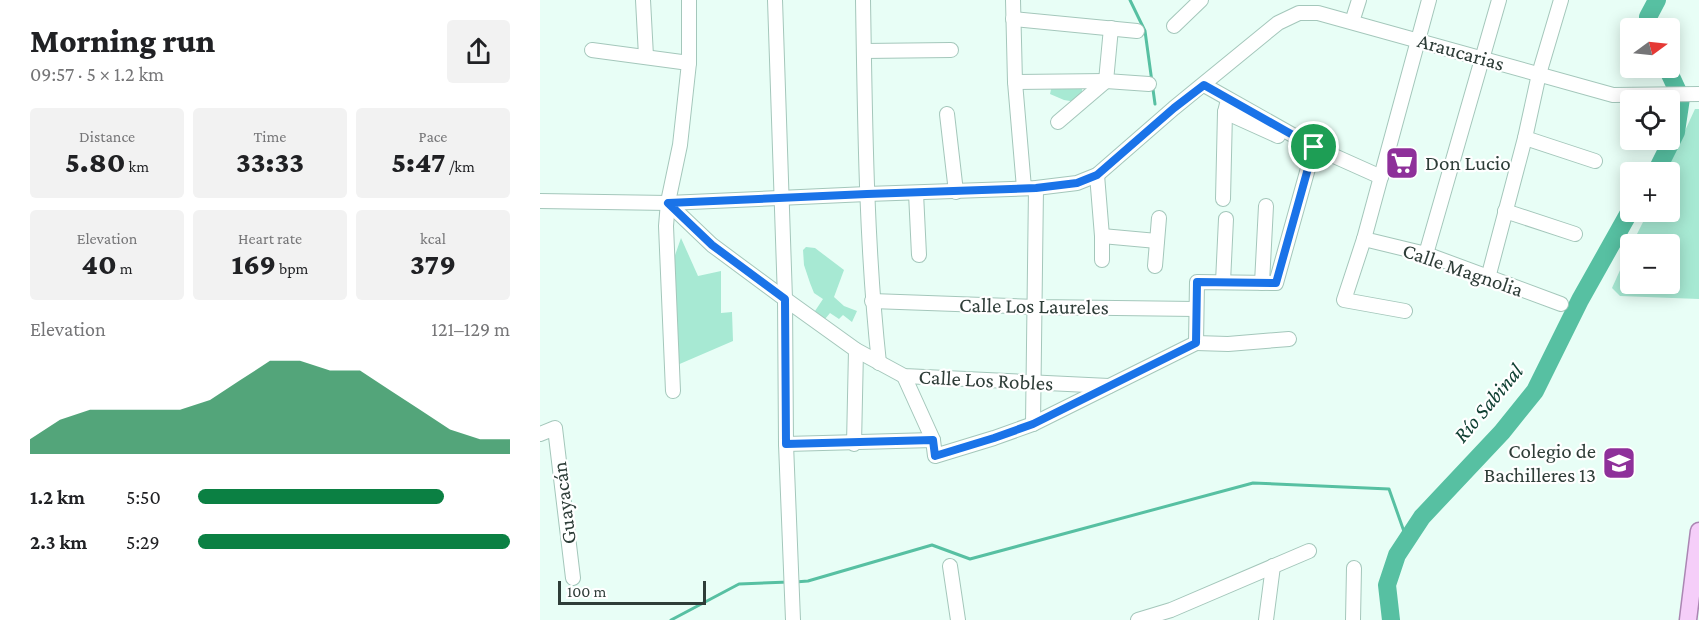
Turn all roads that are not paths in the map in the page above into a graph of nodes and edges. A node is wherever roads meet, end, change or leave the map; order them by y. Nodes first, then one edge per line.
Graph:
1 (643, 0) edge
2 (689, 0) edge
3 (775, 0) edge
4 (863, 0) edge
5 (1012, 0) edge
6 (1201, 0) edge
7 (1359, 0) edge
8 (1429, 0) edge
9 (1499, 0) edge
10 (1561, 0) edge
11 (1013, 20) junction
12 (1352, 22) junction
13 (1174, 26) dead end
14 (1111, 28) junction
15 (1137, 31) dead end
16 (1418, 39) junction
17 (592, 50) dead end
18 (951, 50) dead end
19 (864, 51) junction
20 (646, 56) junction
21 (1482, 57) junction
22 (689, 63) junction
23 (1539, 74) junction
24 (1106, 81) junction
25 (1015, 82) junction
26 (1149, 84) dead end
27 (1204, 85) junction
28 (1696, 94) edge
29 (1227, 106) junction
30 (947, 114) dead end
31 (1058, 122) dead end
32 (1525, 138) junction
33 (1313, 149) junction
34 (1595, 161) dead end
35 (1097, 175) junction
36 (1381, 177) junction
37 (1030, 188) junction
38 (956, 192) junction
39 (916, 193) junction
40 (867, 194) junction
41 (780, 199) junction
42 (1223, 199) dead end
43 (540, 201) edge
44 (668, 203) junction
45 (1266, 206) dead end
46 (1505, 211) junction
47 (1159, 218) dead end
48 (1226, 219) dead end
49 (1575, 234) dead end
50 (1102, 236) junction
51 (1364, 239) junction
52 (1157, 241) junction
53 (919, 255) dead end
54 (1426, 255) junction
55 (1102, 260) dead end
56 (1155, 266) dead end
57 (1488, 278) junction
58 (1223, 282) junction
59 (1269, 283) junction
60 (785, 299) junction
61 (872, 301) junction
62 (1561, 304) dead end
63 (1036, 307) junction
64 (1196, 309) junction
65 (1405, 311) dead end
66 (1289, 339) dead end
67 (1196, 343) junction
68 (856, 350) junction
69 (879, 363) junction
70 (904, 376) junction
71 (1033, 382) junction
72 (1109, 386) junction
73 (673, 391) dead end
74 (1033, 424) junction
75 (540, 434) edge
76 (933, 440) junction
77 (786, 444) junction
78 (854, 444) junction
79 (1699, 531) edge
80 (1309, 551) dead end
81 (950, 566) dead end
82 (1274, 566) junction
83 (1354, 568) dead end
84 (573, 578) dead end
85 (1171, 615) edge
86 (793, 620) edge
87 (958, 620) edge
88 (1138, 620) edge
89 (1266, 620) edge
90 (1353, 620) edge
91 (1689, 620) edge

1 - 20 street
2 - 22 street
3 - 41 street
4 - 19 street
5 - 11 street
6 - 13 street
7 - 12 street
8 - 16 street
9 - 21 street
10 - 23 street
11 - 14 street
11 - 25 street
12 - 16 street, Araucarias
12 - 27 street, Araucarias
14 - 15 street
14 - 24 street
16 - 21 street, Araucarias
16 - 36 street
17 - 20 street
18 - 19 street
19 - 40 street
20 - 22 street
21 - 23 street, Araucarias
21 - 54 street
22 - 44 street
23 - 28 street, Araucarias
23 - 32 street
24 - 25 street
24 - 26 street
24 - 31 street
25 - 37 street
27 - 29 street
27 - 35 street
29 - 33 street
29 - 42 street
30 - 38 street
32 - 34 street
32 - 46 street
33 - 36 street
33 - 59 street
35 - 37 street
35 - 50 street
36 - 51 street
37 - 38 street
37 - 63 street
38 - 39 street
39 - 40 street
39 - 53 street
40 - 41 street
40 - 61 street
41 - 44 street
41 - 60 street
43 - 44 street
44 - 60 street, Calle Los Robles
44 - 73 street
45 - 59 street
46 - 49 street
46 - 57 street
47 - 52 street
48 - 58 street
50 - 52 street
50 - 55 street
51 - 54 street, Calle Magnolia
51 - 65 street
52 - 56 street
54 - 57 street, Calle Magnolia
57 - 62 street, Calle Magnolia
58 - 59 street
58 - 64 street
60 - 68 street, Calle Los Robles
60 - 77 street
61 - 63 street, Calle Los Laureles
61 - 69 street
63 - 64 street, Calle Los Laureles
63 - 71 street
64 - 67 street
66 - 67 street
67 - 72 street
68 - 69 street, Calle Los Robles
68 - 78 street
69 - 70 street, Calle Los Robles
70 - 71 street, Calle Los Robles
70 - 76 street
71 - 72 street, Calle Los Robles
71 - 74 street
72 - 74 street
74 - 76 street
75 - 84 street, Guayacán
76 - 78 street
77 - 78 street
77 - 86 street
79 - 91 main road
80 - 82 street
81 - 87 street
82 - 85 street
82 - 89 street
83 - 90 street
85 - 88 street

